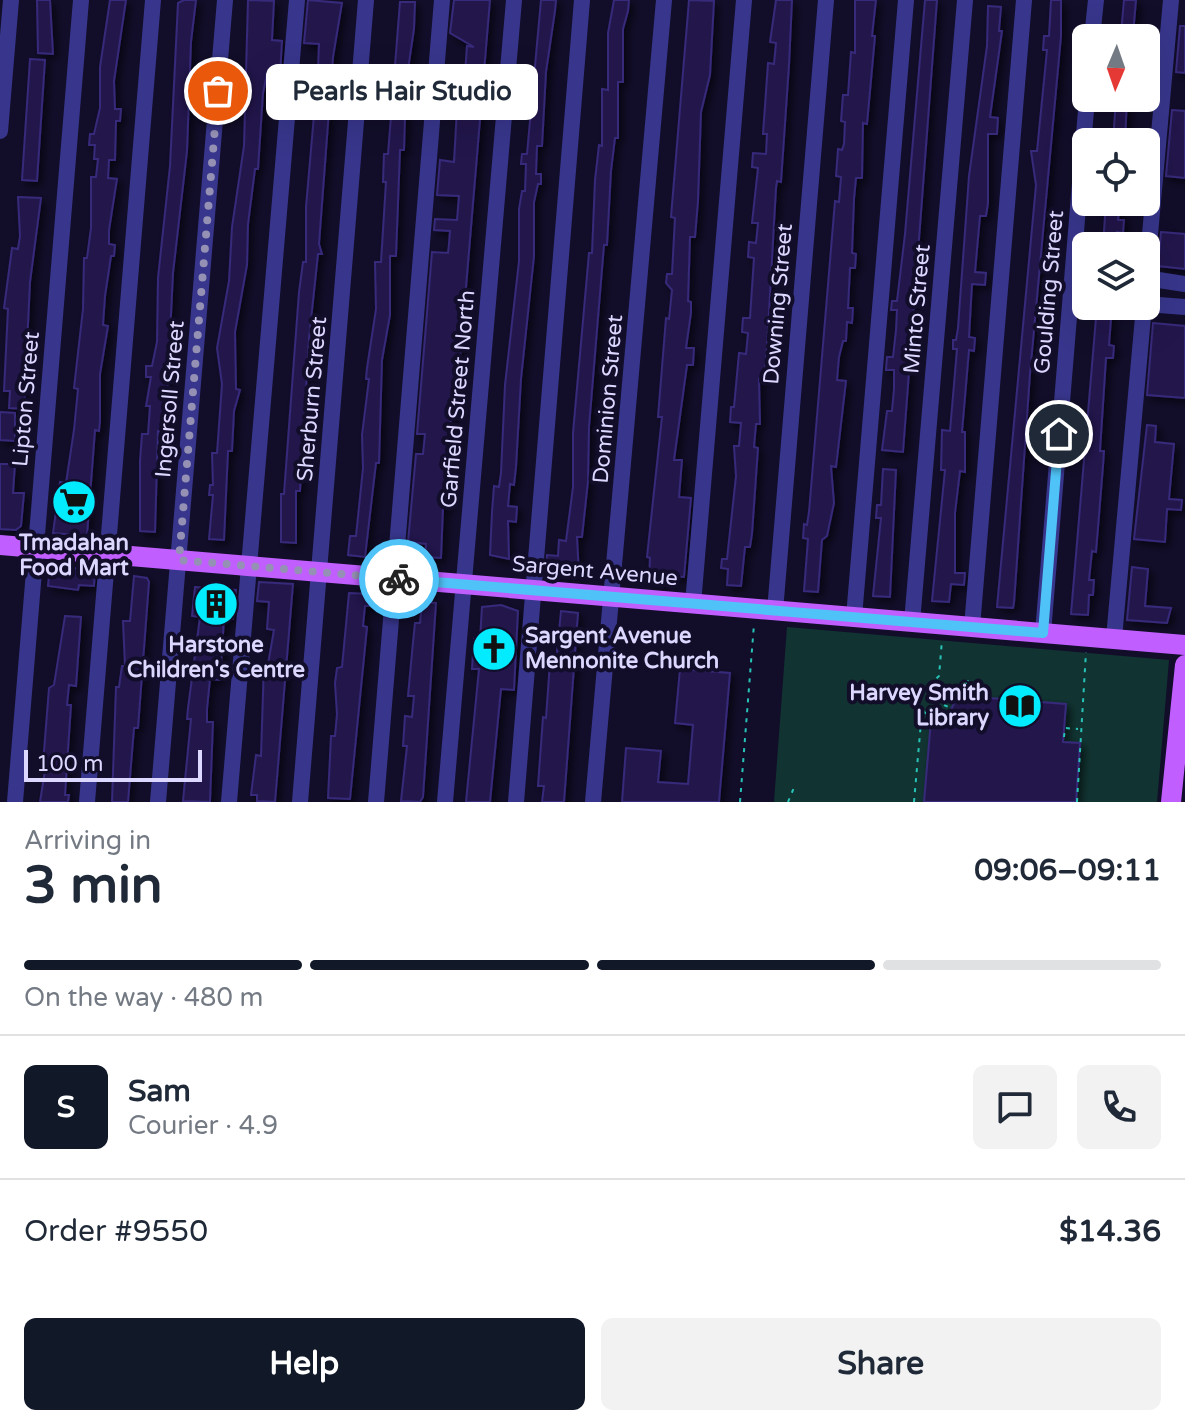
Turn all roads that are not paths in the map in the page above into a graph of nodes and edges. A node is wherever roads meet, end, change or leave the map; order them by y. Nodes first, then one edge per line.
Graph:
1 (11, 0) edge
2 (81, 0) edge
3 (153, 0) edge
4 (225, 0) edge
5 (297, 0) edge
6 (366, 0) edge
7 (442, 0) edge
8 (514, 0) edge
9 (582, 0) edge
10 (664, 0) edge
11 (744, 0) edge
12 (826, 0) edge
13 (906, 0) edge
14 (965, 0) edge
15 (1024, 0) edge
16 (1096, 0) edge
17 (1171, 0) edge
18 (1093, 24) edge
19 (1086, 112) edge
20 (0, 131) edge
21 (1150, 232) edge
22 (1160, 280) edge
23 (1185, 284) edge
24 (1160, 306) edge
25 (1185, 307) edge
26 (1144, 320) edge
27 (0, 545) edge
28 (36, 549) junction
29 (107, 555) junction
30 (179, 560) junction
31 (249, 566) junction
32 (320, 572) junction
33 (394, 579) junction
34 (464, 584) junction
35 (533, 590) junction
36 (612, 596) junction
37 (693, 604) junction
38 (775, 611) junction
39 (854, 617) junction
40 (912, 622) junction
41 (972, 627) junction
42 (1043, 633) junction
43 (1114, 638) junction
44 (1185, 645) edge
45 (1185, 665) edge
46 (15, 802) edge
47 (87, 802) edge
48 (158, 802) edge
49 (229, 802) edge
50 (300, 802) edge
51 (376, 802) edge
52 (445, 802) edge
53 (516, 802) edge
54 (593, 802) edge
55 (1171, 802) edge

1 - 20 street
2 - 28 street, Lipton Street
3 - 29 street
4 - 30 street, Ingersoll Street
5 - 31 street
6 - 32 street, Sherburn Street
7 - 33 street
8 - 34 street, Garfield Street North
9 - 35 street
10 - 36 street, Dominion Street
11 - 37 street
12 - 38 street, Downing Street
13 - 39 street
14 - 40 street, Minto Street
15 - 41 street
16 - 18 street
17 - 21 street
19 - 42 street, Goulding Street
22 - 23 street
24 - 25 street
26 - 43 street
27 - 28 main road, Sargent Avenue
28 - 29 main road, Sargent Avenue
28 - 46 street, Lipton Street
29 - 30 main road, Sargent Avenue
29 - 47 street
30 - 31 main road, Sargent Avenue
30 - 48 street, Ingersoll Street
31 - 32 main road, Sargent Avenue
31 - 49 street
32 - 33 main road, Sargent Avenue
32 - 50 street, Sherburn Street
33 - 34 main road, Sargent Avenue
33 - 51 street
34 - 35 main road, Sargent Avenue
34 - 52 street, Garfield Street North
35 - 36 main road, Sargent Avenue
35 - 53 street
36 - 37 main road, Sargent Avenue
36 - 54 street, Dominion Street
37 - 38 main road, Sargent Avenue
38 - 39 main road, Sargent Avenue
39 - 40 main road, Sargent Avenue
40 - 41 main road, Sargent Avenue
41 - 42 main road, Sargent Avenue
42 - 43 main road, Sargent Avenue
43 - 44 main road, Sargent Avenue
45 - 55 main road

